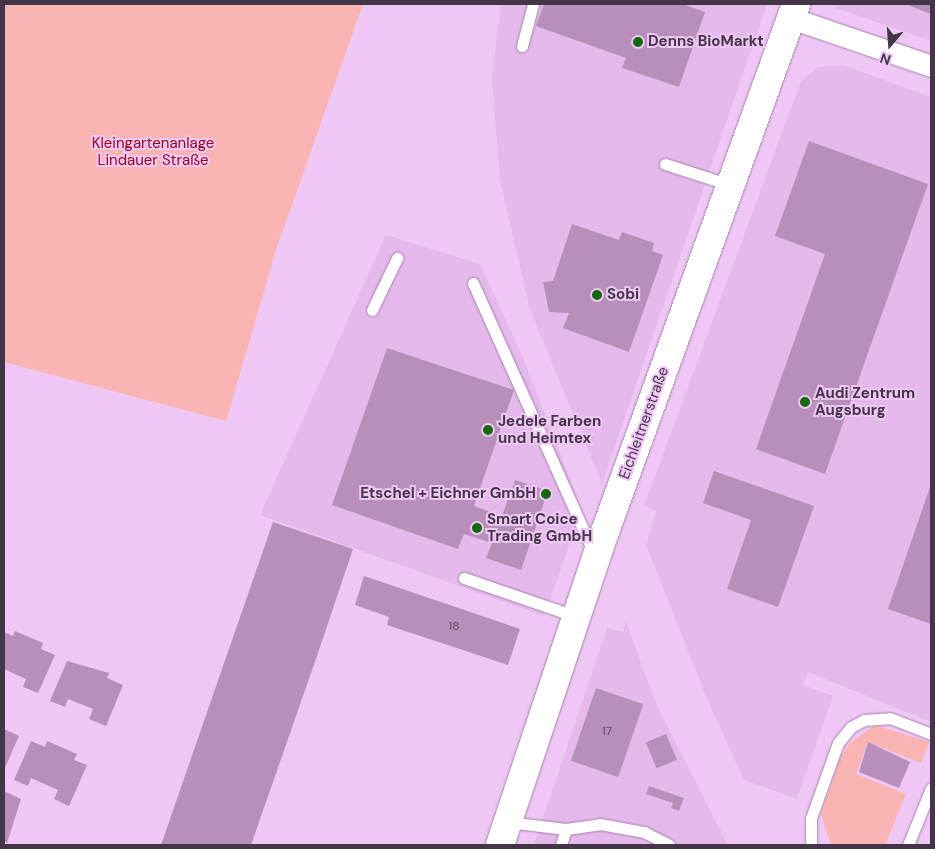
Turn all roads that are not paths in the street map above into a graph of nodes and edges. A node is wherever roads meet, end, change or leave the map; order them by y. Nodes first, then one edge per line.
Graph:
1 (533, 4) edge
2 (793, 11) edge
3 (522, 46) dead end
4 (931, 66) edge
5 (665, 164) dead end
6 (730, 185) junction
7 (397, 258) dead end
8 (473, 283) dead end
9 (372, 310) dead end
10 (597, 559) junction
11 (464, 578) dead end
12 (579, 618) junction
13 (931, 734) edge
14 (931, 788) edge
15 (566, 829) junction
16 (504, 834) edge
17 (561, 845) edge
18 (669, 845) edge
19 (811, 845) edge
20 (908, 845) edge

1 - 3 lane
2 - 4 street
2 - 6 main road, Eichleitnerstraße
5 - 6 lane
6 - 10 main road, Eichleitnerstraße
7 - 9 lane
8 - 10 lane
10 - 12 main road, Eichleitnerstraße
11 - 12 lane
12 - 16 main road, Eichleitnerstraße
13 - 19 lane
14 - 20 lane
15 - 16 lane
15 - 17 lane
15 - 18 lane

